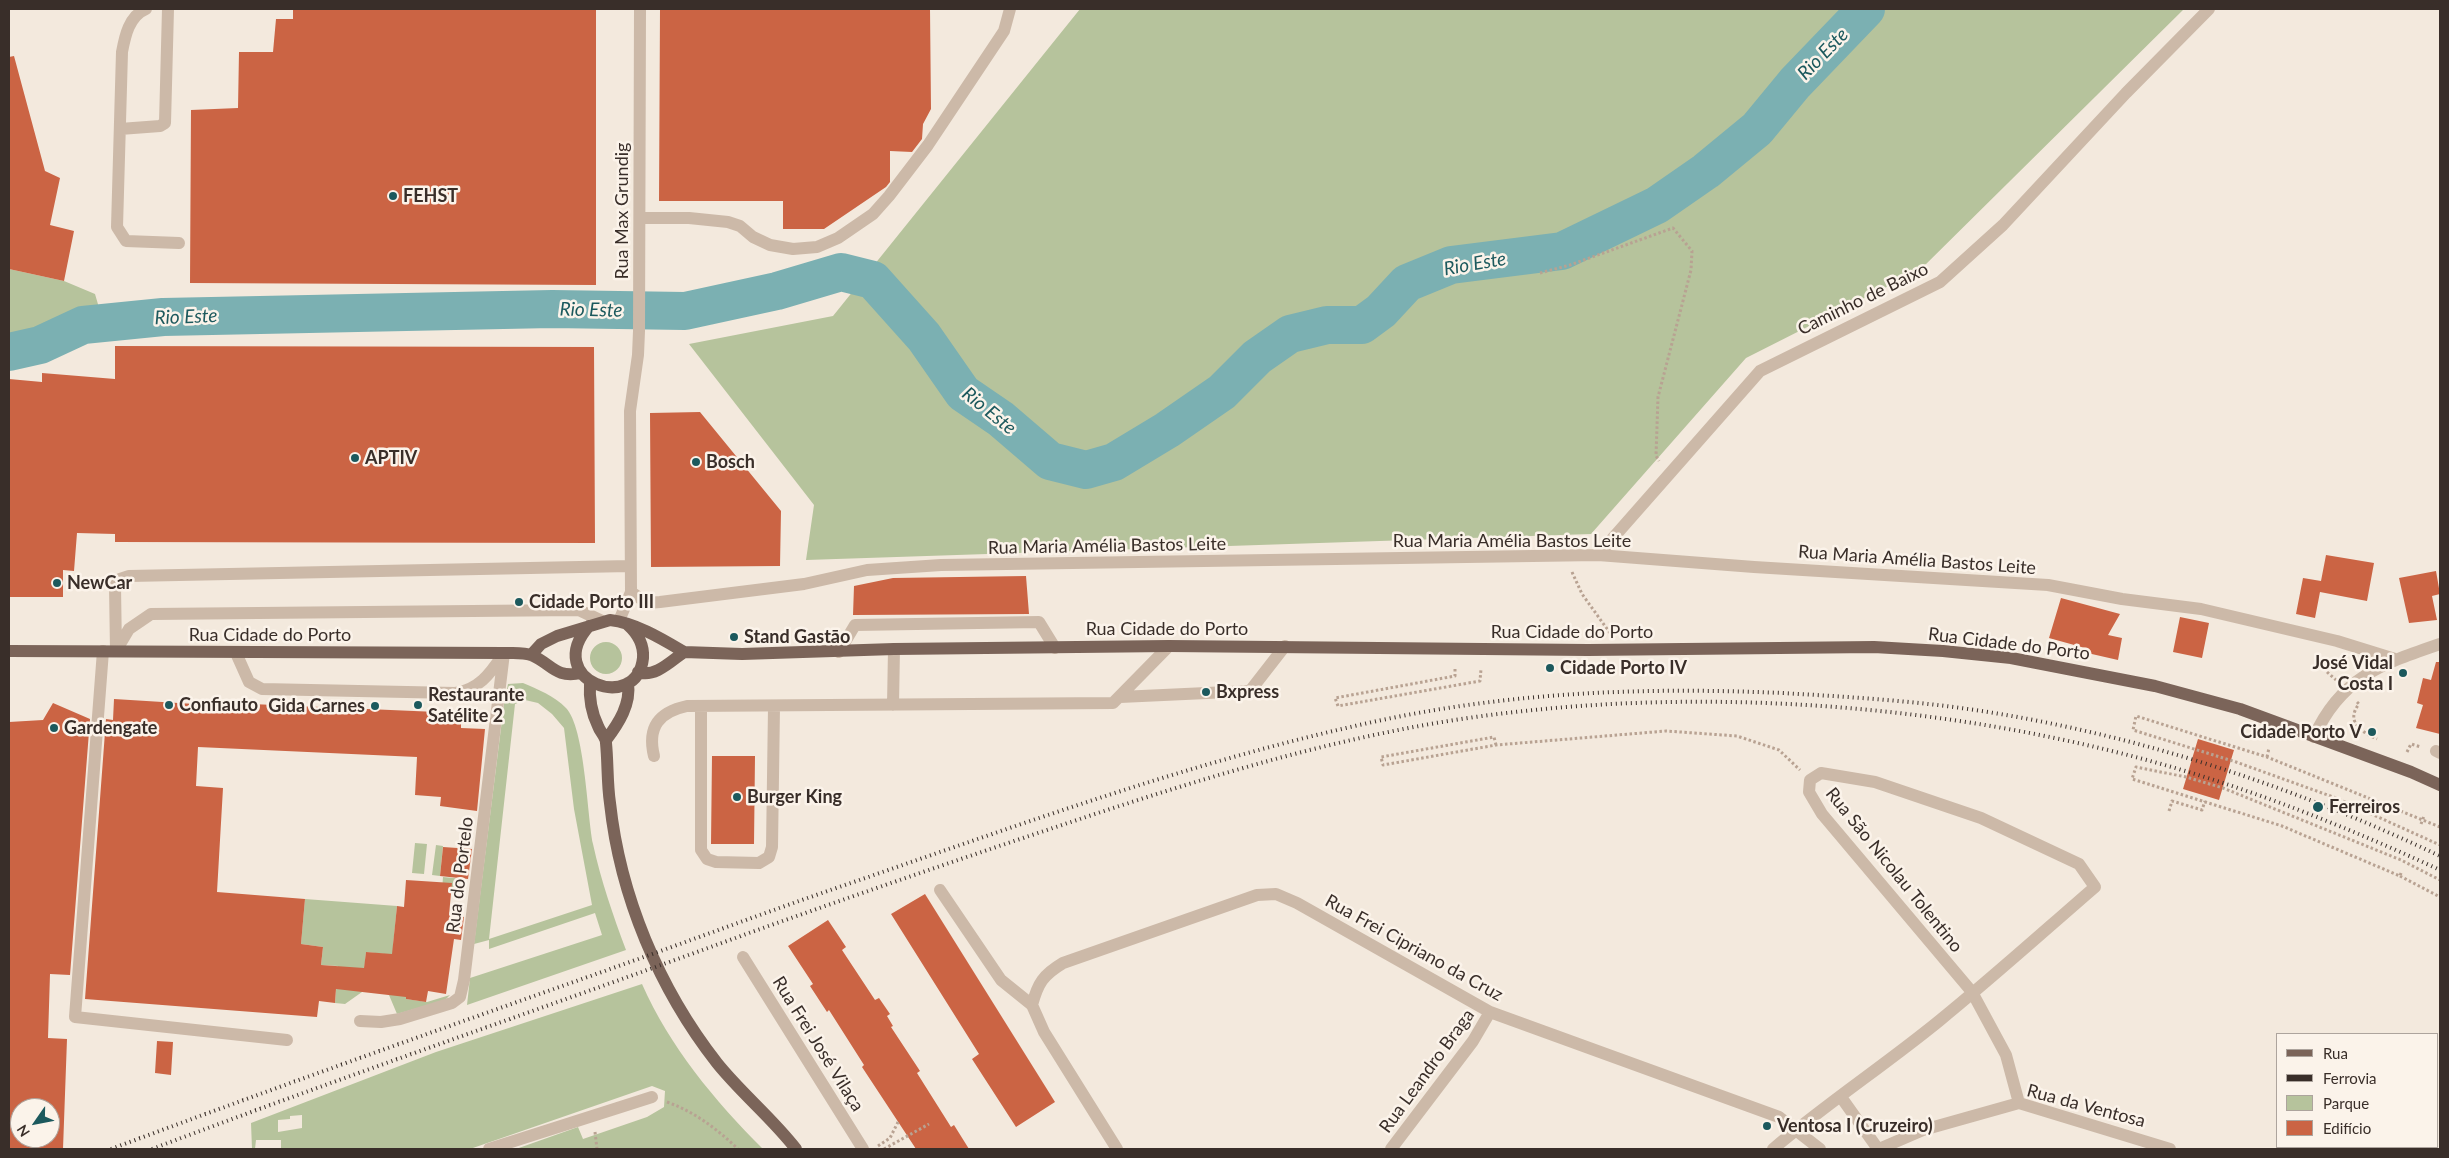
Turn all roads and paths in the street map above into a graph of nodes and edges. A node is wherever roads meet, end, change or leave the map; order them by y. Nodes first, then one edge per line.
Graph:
1 (146, 9) edge
2 (168, 9) edge
3 (640, 9) edge
4 (1010, 9) edge
5 (2208, 9) edge
6 (120, 129) junction
7 (640, 218) junction
8 (180, 244) dead end
9 (1540, 273) dead end
10 (1668, 477) junction
11 (1598, 555) junction
12 (1565, 556) junction
13 (630, 566) junction
14 (631, 592) junction
15 (602, 620) junction
16 (624, 623) junction
17 (589, 626) junction
18 (1611, 634) dead end
19 (1170, 646) junction
20 (1285, 646) junction
21 (2437, 647) edge
22 (1055, 648) junction
23 (894, 649) junction
24 (110, 651) junction
25 (9, 652) edge
26 (684, 652) junction
27 (839, 652) junction
28 (236, 653) junction
29 (504, 653) junction
30 (530, 654) junction
31 (2394, 659) junction
32 (1455, 669) dead end
33 (1480, 669) dead end
34 (638, 672) junction
35 (586, 678) junction
36 (628, 683) junction
37 (1120, 697) junction
38 (2359, 704) dead end
39 (893, 705) junction
40 (701, 706) junction
41 (774, 707) junction
42 (2314, 737) junction
43 (2377, 739) dead end
44 (606, 740) junction
45 (2412, 744) dead end
46 (1496, 745) junction
47 (2269, 748) dead end
48 (2407, 752) dead end
49 (654, 756) dead end
50 (2267, 756) junction
51 (1810, 780) junction
52 (2440, 785) edge
53 (2205, 801) junction
54 (2169, 812) dead end
55 (2424, 817) junction
56 (2421, 824) dead end
57 (2440, 827) edge
58 (2440, 845) edge
59 (2440, 880) edge
60 (940, 890) dead end
61 (2440, 897) edge
62 (743, 957) dead end
63 (1972, 992) junction
64 (1032, 1005) junction
65 (1490, 1012) junction
66 (360, 1021) dead end
67 (287, 1040) dead end
68 (652, 1097) joint
69 (1841, 1097) junction
70 (2019, 1103) junction
71 (898, 1122) dead end
72 (929, 1124) dead end
73 (1796, 1130) junction
74 (876, 1147) dead end
75 (489, 1149) edge
76 (738, 1149) edge
77 (796, 1149) edge
78 (863, 1149) edge
79 (884, 1149) edge
80 (1116, 1149) edge
81 (1391, 1149) edge
82 (1774, 1149) edge
83 (1820, 1149) edge
84 (1879, 1149) edge
85 (2170, 1149) edge

1 - 6 street
2 - 6 street
3 - 7 street, Rua Max Grundig
4 - 7 street
5 - 10 street, Caminho de Baixo
6 - 8 street
7 - 13 street, Rua Max Grundig
9 - 10 path
10 - 11 street, Caminho de Baixo
11 - 12 street, Rua Maria Amélia Bastos Leite
11 - 31 street, Rua Maria Amélia Bastos Leite
12 - 14 street, Rua Maria Amélia Bastos Leite
12 - 18 path
13 - 14 street, Rua Max Grundig
13 - 24 street
14 - 16 street, Rua Max Grundig
15 - 16 main road
15 - 17 main road
15 - 24 street
16 - 26 main road
16 - 34 main road
17 - 30 main road
17 - 35 main road
19 - 20 main road, Rua Cidade do Porto
19 - 22 main road, Rua Cidade do Porto
19 - 37 street
20 - 37 street
20 - 42 main road, Rua Cidade do Porto
21 - 31 street
22 - 23 main road, Rua Cidade do Porto
22 - 27 street
23 - 27 main road, Rua Cidade do Porto
23 - 39 street
24 - 25 main road, Rua Cidade do Porto
24 - 28 main road, Rua Cidade do Porto
24 - 67 street
26 - 27 main road, Rua Cidade do Porto
26 - 34 main road
28 - 29 main road, Rua Cidade do Porto
28 - 29 street
29 - 30 main road, Rua Cidade do Porto
29 - 66 street, Rua do Portelo
30 - 35 main road
31 - 42 street
32 - 33 path
34 - 36 main road
35 - 36 main road
35 - 44 main road
36 - 44 main road
37 - 39 street
38 - 43 path
39 - 41 street
40 - 41 street
40 - 41 street
40 - 49 street
42 - 52 main road, Rua Cidade do Porto
44 - 77 main road
45 - 48 path
46 - 46 path
46 - 51 path
47 - 50 path
50 - 55 path
50 - 58 path
51 - 63 street, Rua São Nicolau Tolentino
51 - 63 street, Rua São Nicolau Tolentino
53 - 54 path
53 - 59 path
53 - 61 path
55 - 56 path
55 - 57 path
60 - 64 street
62 - 78 street, Rua Frei José Vilaça
63 - 69 street
63 - 70 street, Rua São Nicolau Tolentino
64 - 65 street, Rua Frei Cipriano da Cruz
64 - 80 street
65 - 73 street, Rua Frei Cipriano da Cruz
65 - 81 street, Rua Leandro Braga
68 - 75 street
68 - 76 path
69 - 73 street
69 - 84 street
70 - 84 street, Rua da Ventosa
70 - 85 street, Rua da Ventosa
71 - 74 path
72 - 79 path
73 - 82 street
73 - 83 street, Rua Frei Cipriano da Cruz

